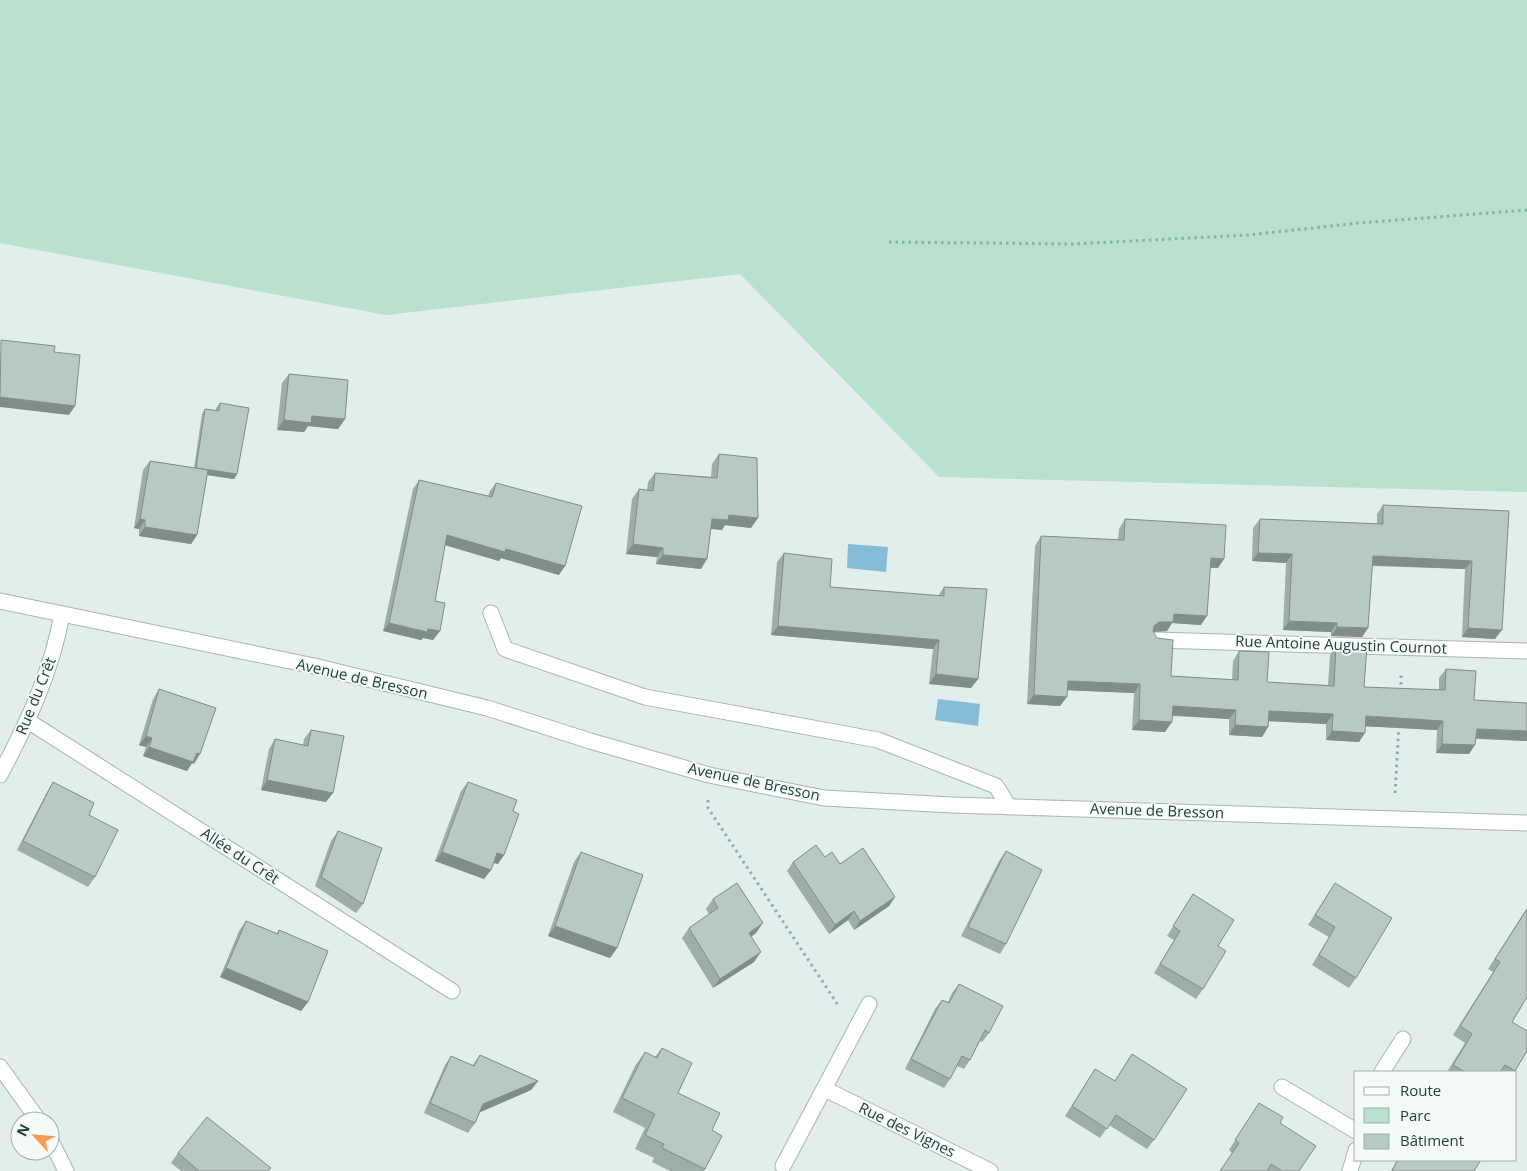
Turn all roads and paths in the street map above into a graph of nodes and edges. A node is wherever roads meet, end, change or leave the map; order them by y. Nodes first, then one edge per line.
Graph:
1 (1527, 210) edge
2 (889, 242) dead end
3 (0, 601) edge
4 (491, 613) dead end
5 (62, 614) junction
6 (1156, 640) edge
7 (1403, 647) junction
8 (1527, 651) edge
9 (1400, 695) edge
10 (28, 721) junction
11 (1399, 723) edge
12 (0, 775) edge
13 (709, 775) junction
14 (1009, 807) junction
15 (1394, 818) junction
16 (1527, 823) edge
17 (452, 991) dead end
18 (869, 1004) dead end
19 (855, 1030) junction
20 (1402, 1039) dead end
21 (0, 1067) edge
22 (1383, 1071) edge
23 (1282, 1087) dead end
24 (825, 1089) junction
25 (32, 1111) edge
26 (1354, 1130) edge
27 (1354, 1157) edge
28 (60, 1159) edge
29 (783, 1166) dead end
30 (66, 1171) edge
31 (990, 1171) edge
32 (1350, 1171) edge

1 - 2 path
3 - 5 street, Avenue de Bresson
4 - 14 street
5 - 10 street, Rue du Crêt
5 - 13 street, Avenue de Bresson
6 - 7 street, Rue Antoine Augustin Cournot
7 - 8 street, Rue Antoine Augustin Cournot
7 - 9 path
10 - 12 street, Rue du Crêt
10 - 17 street, Allée du Crêt
11 - 15 path
13 - 14 street, Avenue de Bresson
13 - 19 path
14 - 15 street, Avenue de Bresson
15 - 16 street, Avenue de Bresson
18 - 19 street
19 - 24 street
20 - 22 street
21 - 25 street
23 - 26 street
24 - 29 street
24 - 31 street, Rue des Vignes
27 - 32 street
28 - 30 street

